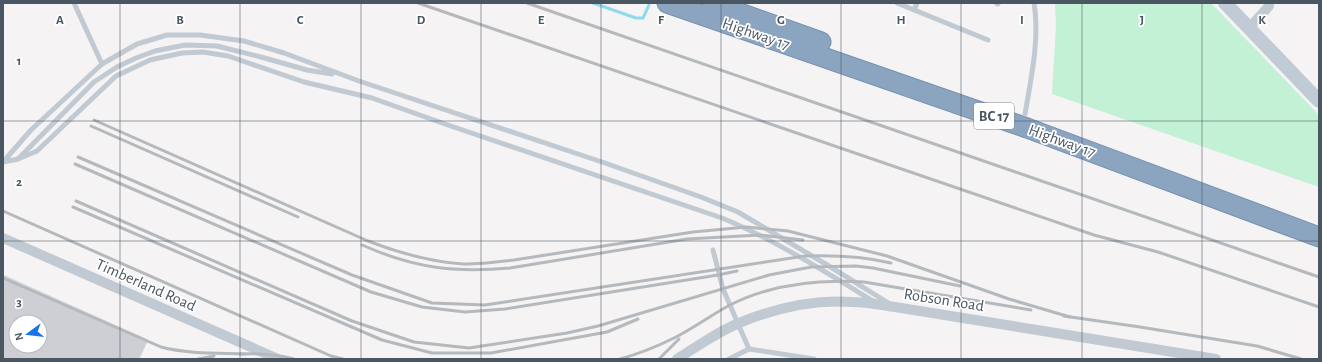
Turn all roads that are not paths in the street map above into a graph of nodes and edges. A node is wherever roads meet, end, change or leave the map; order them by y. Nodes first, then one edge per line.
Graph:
1 (74, 3) edge
2 (667, 3) edge
3 (712, 3) edge
4 (897, 3) edge
5 (917, 3) edge
6 (1034, 3) edge
7 (1225, 3) edge
8 (1269, 3) edge
9 (914, 10) junction
10 (1249, 28) junction
11 (988, 40) dead end
12 (102, 64) junction
13 (343, 75) junction
14 (1319, 100) edge
15 (1025, 114) junction
16 (18, 159) junction
17 (3, 162) edge
18 (1319, 223) edge
19 (1319, 237) edge
20 (3, 238) edge
21 (713, 250) dead end
22 (879, 305) junction
23 (895, 307) junction
24 (739, 323) junction
25 (749, 349) junction
26 (278, 359) edge
27 (677, 359) edge
28 (729, 359) edge
29 (814, 359) edge
30 (1216, 359) edge

1 - 12 lane
2 - 19 highway, Highway 17 / BC 17
3 - 15 highway, Highway 17 / BC 17
4 - 9 lane
5 - 9 lane
6 - 15 lane
7 - 10 street
8 - 10 street
9 - 11 lane
10 - 14 street
12 - 13 lane
12 - 17 lane
13 - 16 lane
13 - 23 lane
15 - 18 highway, Highway 17 / BC 17
16 - 17 lane
16 - 22 lane
20 - 26 street, Timberland Road
21 - 24 lane
22 - 23 street, Robson Road
22 - 24 street, Robson Road
23 - 30 street, Robson Road
24 - 25 lane
24 - 27 street, Robson Road
25 - 28 lane
25 - 29 lane

